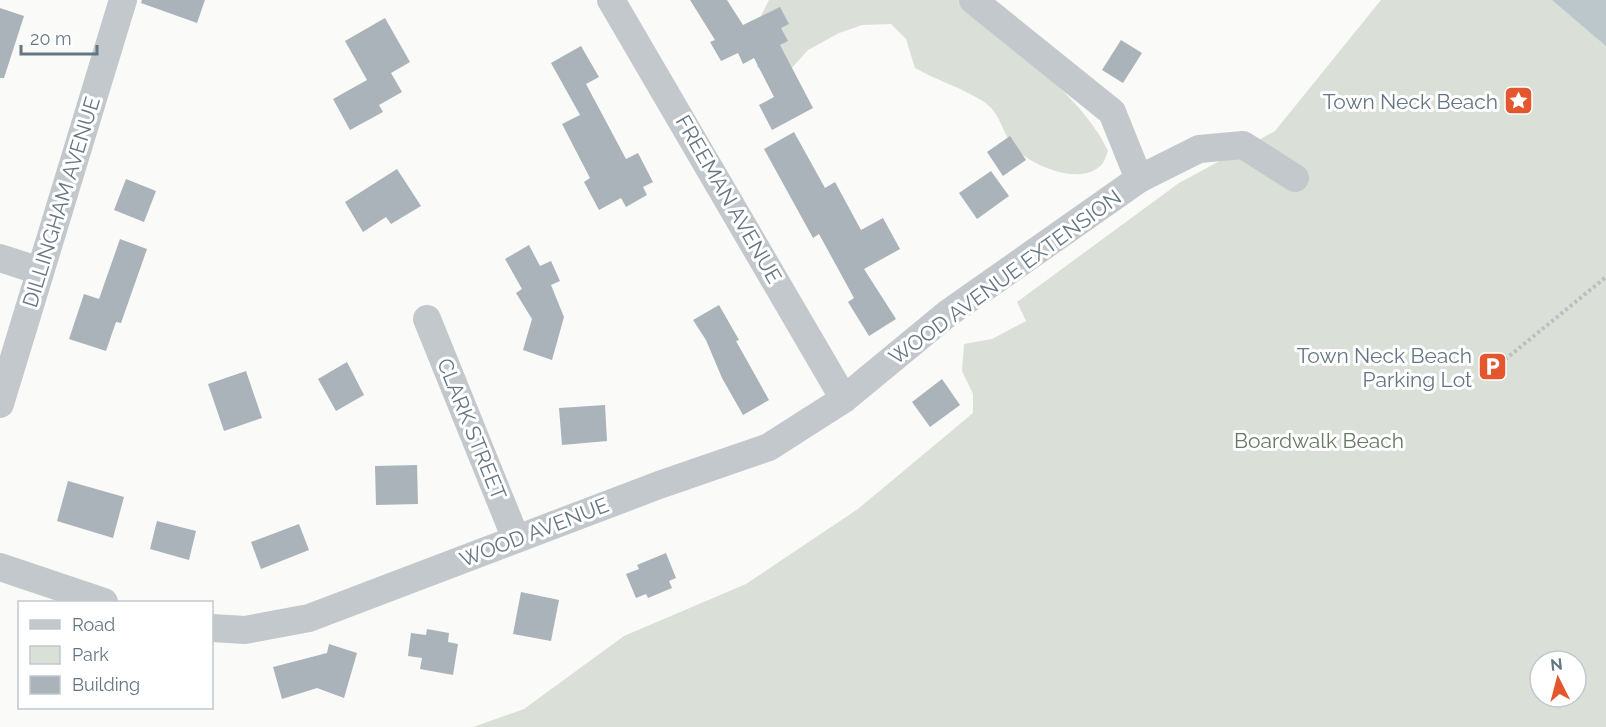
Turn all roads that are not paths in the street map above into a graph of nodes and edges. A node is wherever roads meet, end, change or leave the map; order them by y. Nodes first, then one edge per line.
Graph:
1 (611, 0) edge
2 (973, 0) edge
3 (116, 2) edge
4 (1295, 178) dead end
5 (1139, 179) junction
6 (0, 258) edge
7 (40, 271) junction
8 (427, 319) dead end
9 (844, 399) junction
10 (0, 404) edge
11 (516, 539) junction
12 (0, 567) edge
13 (98, 601) edge
14 (213, 628) edge

1 - 9 street, FREEMAN AVENUE
2 - 5 street
3 - 7 street, DILLINGHAM AVENUE
4 - 5 street
5 - 9 street, WOOD AVENUE EXTENSION
6 - 7 street
7 - 10 street, DILLINGHAM AVENUE
8 - 11 street, CLARK STREET
9 - 11 street, WOOD AVENUE
11 - 14 street, WOOD AVENUE
12 - 13 street

